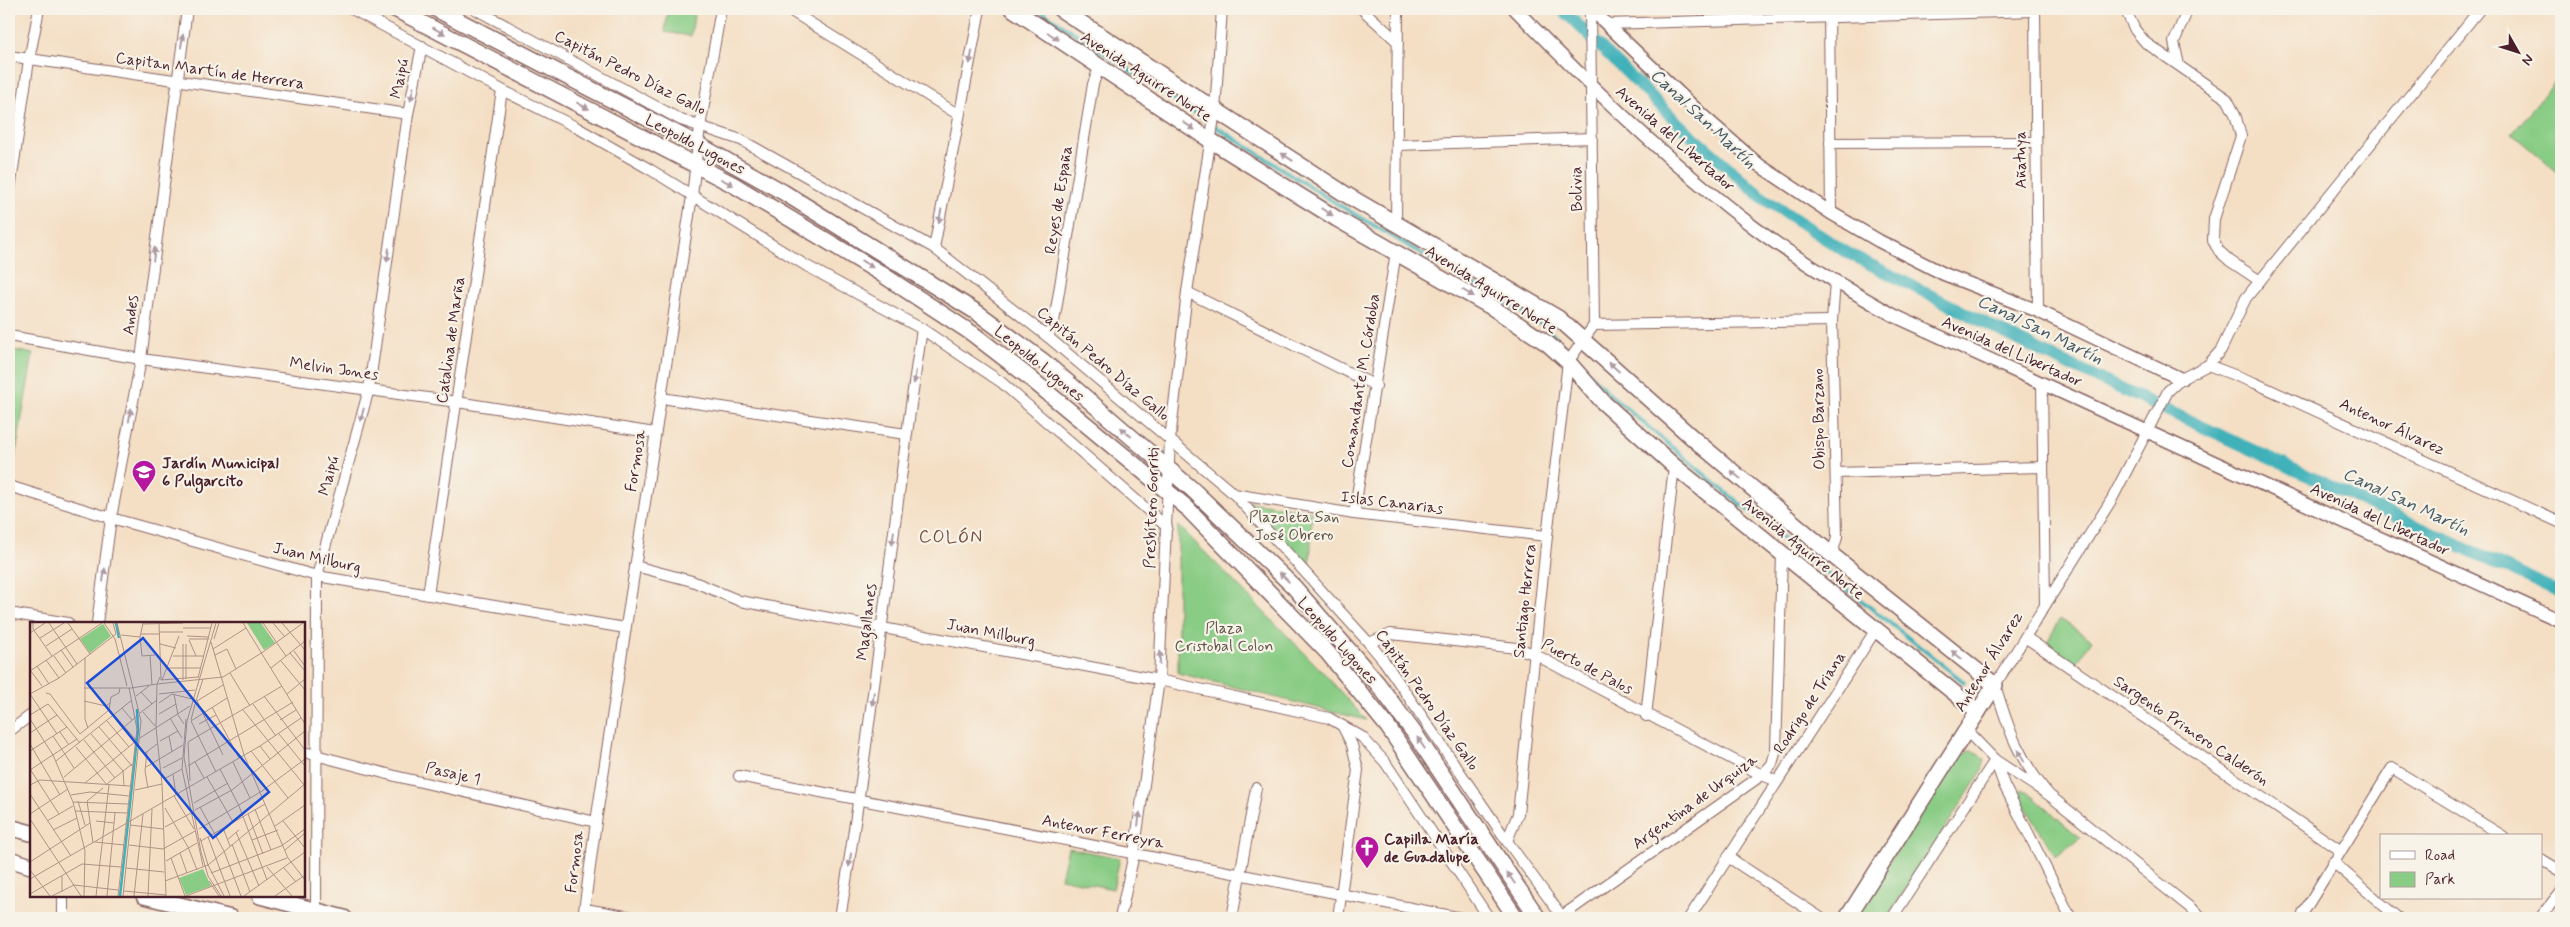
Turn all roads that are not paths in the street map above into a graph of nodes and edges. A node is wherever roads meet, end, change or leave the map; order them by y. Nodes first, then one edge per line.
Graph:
1 (39, 9) edge
2 (187, 9) edge
3 (352, 9) edge
4 (395, 9) edge
5 (436, 9) edge
6 (475, 9) edge
7 (721, 9) edge
8 (788, 9) edge
9 (980, 9) edge
10 (1013, 9) edge
11 (1060, 9) edge
12 (1222, 9) edge
13 (1362, 9) edge
14 (1398, 9) edge
15 (1515, 9) edge
16 (1590, 9) edge
17 (2125, 9) edge
18 (2188, 9) edge
19 (2480, 9) edge
20 (2035, 10) edge
21 (1829, 13) edge
22 (1607, 24) junction
23 (1398, 42) junction
24 (422, 46) junction
25 (9, 56) edge
26 (29, 60) junction
27 (2179, 66) junction
28 (1099, 68) junction
29 (176, 81) junction
30 (1592, 88) junction
31 (502, 90) junction
32 (408, 114) junction
33 (959, 115) junction
34 (1215, 116) junction
35 (700, 128) junction
36 (1211, 137) junction
37 (1592, 138) junction
38 (2036, 142) junction
39 (1830, 143) junction
40 (698, 145) junction
41 (1396, 145) junction
42 (696, 166) junction
43 (10, 172) edge
44 (9, 196) edge
45 (692, 196) junction
46 (1831, 213) junction
47 (1396, 224) junction
48 (934, 248) junction
49 (1396, 252) junction
50 (2260, 281) junction
51 (1836, 282) junction
52 (1187, 292) junction
53 (2038, 311) junction
54 (1832, 321) junction
55 (1594, 325) junction
56 (922, 329) junction
57 (9, 336) edge
58 (1048, 337) junction
59 (1584, 340) junction
60 (141, 359) junction
61 (1568, 362) junction
62 (2208, 365) junction
63 (2181, 379) junction
64 (2042, 383) junction
65 (1376, 386) junction
66 (368, 389) junction
67 (661, 398) junction
68 (457, 402) junction
69 (2150, 425) junction
70 (655, 433) junction
71 (906, 434) junction
72 (1170, 440) junction
73 (1674, 466) junction
74 (2043, 467) junction
75 (1169, 469) junction
76 (1836, 473) junction
77 (9, 486) edge
78 (1168, 493) junction
79 (1234, 494) junction
80 (1354, 514) junction
81 (111, 518) junction
82 (2561, 523) edge
83 (1167, 527) junction
84 (1547, 536) junction
85 (1782, 555) junction
86 (1832, 555) junction
87 (635, 566) junction
88 (317, 576) junction
89 (428, 594) junction
90 (2045, 605) junction
91 (9, 613) edge
92 (62, 622) edge
93 (97, 622) edge
94 (2561, 622) edge
95 (625, 628) junction
96 (882, 628) junction
97 (1875, 631) junction
98 (2026, 637) junction
99 (1369, 642) junction
100 (1534, 654) junction
101 (1159, 680) junction
102 (1995, 685) junction
103 (1978, 712) junction
104 (30, 716) edge
105 (1646, 716) junction
106 (1342, 726) junction
107 (9, 730) edge
108 (1966, 730) junction
109 (305, 752) edge
110 (316, 755) junction
111 (1995, 760) junction
112 (1762, 775) junction
113 (739, 776) dead end
114 (1777, 781) junction
115 (1256, 788) dead end
116 (2049, 795) junction
117 (860, 801) junction
118 (596, 822) junction
119 (9, 827) edge
120 (30, 833) edge
121 (2500, 834) edge
122 (1507, 841) junction
123 (2340, 850) junction
124 (1134, 854) junction
125 (1728, 857) junction
126 (9, 859) edge
127 (2542, 860) edge
128 (2333, 862) junction
129 (30, 866) edge
130 (2561, 871) edge
131 (1241, 874) junction
132 (2561, 891) edge
133 (1341, 895) junction
134 (63, 897) edge
135 (148, 897) edge
136 (263, 897) edge
137 (2303, 913) dead end
138 (316, 914) edge
139 (584, 914) edge
140 (1562, 917) edge
141 (62, 918) edge
142 (231, 918) edge
143 (344, 918) edge
144 (637, 918) edge
145 (840, 918) edge
146 (1120, 918) edge
147 (1232, 918) edge
148 (1338, 918) edge
149 (1462, 918) edge
150 (1489, 918) edge
151 (1516, 918) edge
152 (1538, 918) edge
153 (1689, 918) edge
154 (1821, 918) edge
155 (1847, 918) edge
156 (1892, 918) edge
157 (2071, 918) edge
158 (2203, 918) edge
159 (2398, 918) edge
160 (2540, 918) edge

1 - 26 street
29 -> 2 street, Andes
3 - 24 street
4 -> 42 main road, Leopoldo Lugones
5 - 40 main road, Leopoldo Lugones
6 - 35 street, Capitán Pedro Díaz Gallo
7 - 35 street, Formosa
8 - 33 street
9 -> 33 street
10 -> 28 main road, Avenida Aguirre Norte
11 - 34 main road, Avenida Aguirre Norte
12 - 34 street, Presbítero Gorriti
13 - 23 street
14 - 23 street
15 - 30 street, Avenida del Libertador
16 - 22 street
16 - 30 street, Bolivia
17 - 27 street
18 - 27 street
19 - 50 street
20 - 21 street
20 - 38 street, Añatuya
21 - 22 street
21 - 39 street
22 - 46 street
23 - 41 street
24 - 31 street
24 -> 32 street, Maipú
25 - 26 street, Capitan Martín de Herrera
26 - 29 street, Capitan Martín de Herrera
26 - 43 street
27 - 50 street
28 -> 36 main road, Avenida Aguirre Norte
28 - 58 street, Reyes de España
29 - 32 street, Capitan Martín de Herrera
60 -> 29 street, Andes
30 - 37 street, Bolivia
30 - 51 street, Avenida del Libertador
31 - 45 street
31 - 68 street, Catalina de Marña
32 -> 66 street, Maipú
33 -> 48 street
34 - 36 street, Presbítero Gorriti
47 -> 34 main road, Avenida Aguirre Norte
35 - 40 street, Formosa
35 - 48 street, Capitán Pedro Díaz Gallo
36 -> 49 main road, Avenida Aguirre Norte
36 - 52 street, Presbítero Gorriti
37 - 41 street
37 - 55 street, Bolivia
38 - 39 street
38 - 53 street, Añatuya
39 - 46 street
40 - 42 street, Formosa
75 -> 40 main road, Leopoldo Lugones
41 - 47 street
42 - 45 street, Formosa
42 -> 78 main road, Leopoldo Lugones
43 - 44 street
45 - 56 street
45 - 67 street, Formosa
46 - 53 street
47 - 59 main road, Avenida Aguirre Norte
48 - 58 street, Capitán Pedro Díaz Gallo
49 -> 61 main road, Avenida Aguirre Norte
49 - 65 street, Comandante M. Córdoba
50 - 62 street
51 - 54 street, Obispo Barzano
51 - 64 street, Avenida del Libertador
52 - 65 street
52 - 72 street, Presbítero Gorriti
53 - 63 street
54 - 55 street
54 - 76 street, Obispo Barzano
55 - 59 street
56 -> 71 street, Magallanes
56 - 83 street
57 - 60 street, Melvin Jones
58 - 72 street, Capitán Pedro Díaz Gallo
59 - 61 street
86 -> 59 main road, Avenida Aguirre Norte
60 - 66 street, Melvin Jones
81 -> 60 street, Andes
61 - 73 main road, Avenida Aguirre Norte
61 - 84 street, Santiago Herrera
62 - 63 street
62 - 82 street, Antenor Álvarez
63 - 69 street, Antenor Álvarez
64 - 69 street, Avenida del Libertador
64 - 74 street
65 - 80 street, Comandante M. Córdoba
66 - 68 street, Melvin Jones
66 -> 88 street, Maipú
67 - 70 street, Formosa
67 - 71 street
68 - 70 street, Melvin Jones
68 - 89 street, Catalina de Marña
69 - 90 street, Antenor Álvarez
69 - 94 street, Avenida del Libertador
70 - 87 street, Formosa
71 -> 96 street, Magallanes
72 - 75 street, Presbítero Gorriti
72 - 79 street, Capitán Pedro Díaz Gallo
73 - 85 main road, Avenida Aguirre Norte
73 - 105 street
74 - 76 street
74 - 90 street
75 - 78 street, Presbítero Gorriti
152 -> 75 main road, Leopoldo Lugones
76 - 86 street, Obispo Barzano
77 - 81 street, Juan Milburg
78 - 83 street, Presbítero Gorriti
78 - 151 main road, Leopoldo Lugones
79 - 80 street, Islas Canarias
79 - 99 street, Capitán Pedro Díaz Gallo
80 - 84 street, Islas Canarias
81 - 88 street, Juan Milburg
93 -> 81 street, Andes
101 -> 83 street, Presbítero Gorriti
84 - 100 street, Santiago Herrera
85 - 97 main road, Avenida Aguirre Norte
85 - 112 street, Argentina de Urquiza
102 -> 86 main road, Avenida Aguirre Norte
87 - 95 street, Formosa
87 - 96 street, Juan Milburg
88 - 89 street, Juan Milburg
88 - 110 street, Maipú
89 - 95 street, Juan Milburg
90 - 98 street, Antenor Álvarez
91 - 92 street
95 - 118 street, Formosa
96 - 101 street, Juan Milburg
96 -> 117 street, Magallanes
97 - 103 main road, Avenida Aguirre Norte
97 - 114 street, Rodrigo de Triana
98 - 102 street, Antenor Álvarez
98 - 123 street, Sargento Primero Calderón
99 - 100 street, Puerto de Palos
99 - 122 street, Capitán Pedro Díaz Gallo
100 - 105 street, Puerto de Palos
100 - 122 street, Santiago Herrera
101 - 106 street, Juan Milburg
124 -> 101 street, Presbítero Gorriti
102 - 103 main road, Antenor Álvarez
116 -> 102 street
103 - 108 main road, Antenor Álvarez
104 - 107 street
105 - 112 street, Puerto de Palos
106 - 133 street
106 - 150 street, Juan Milburg
108 - 111 street
108 - 155 main road, Antenor Álvarez
109 - 110 street, Pasaje 1
110 - 118 street, Pasaje 1
110 - 138 street, Maipú
111 - 116 street
111 - 156 street
111 - 157 street
112 - 114 street, Puerto de Palos
112 - 140 street, Argentina de Urquiza
113 - 117 street, Antenor Ferreyra
114 - 125 street, Rodrigo de Triana
115 - 131 street
116 - 158 street
117 - 124 street, Antenor Ferreyra
117 -> 145 street, Magallanes
118 - 139 street, Formosa
119 - 120 main road
121 - 123 street
122 - 140 street, Capitán Pedro Díaz Gallo
123 - 128 street
124 - 131 street, Antenor Ferreyra
124 - 146 street, Presbítero Gorriti
125 - 153 street, Rodrigo de Triana
125 - 154 street
126 - 129 main road
127 - 130 street
128 - 137 street
128 - 159 street
131 - 133 street, Antenor Ferreyra
131 - 147 street
132 - 160 street
133 - 148 street
133 - 149 street, Antenor Ferreyra
134 - 141 street
135 - 142 main road
136 - 138 main road
138 - 143 main road
139 - 144 street

